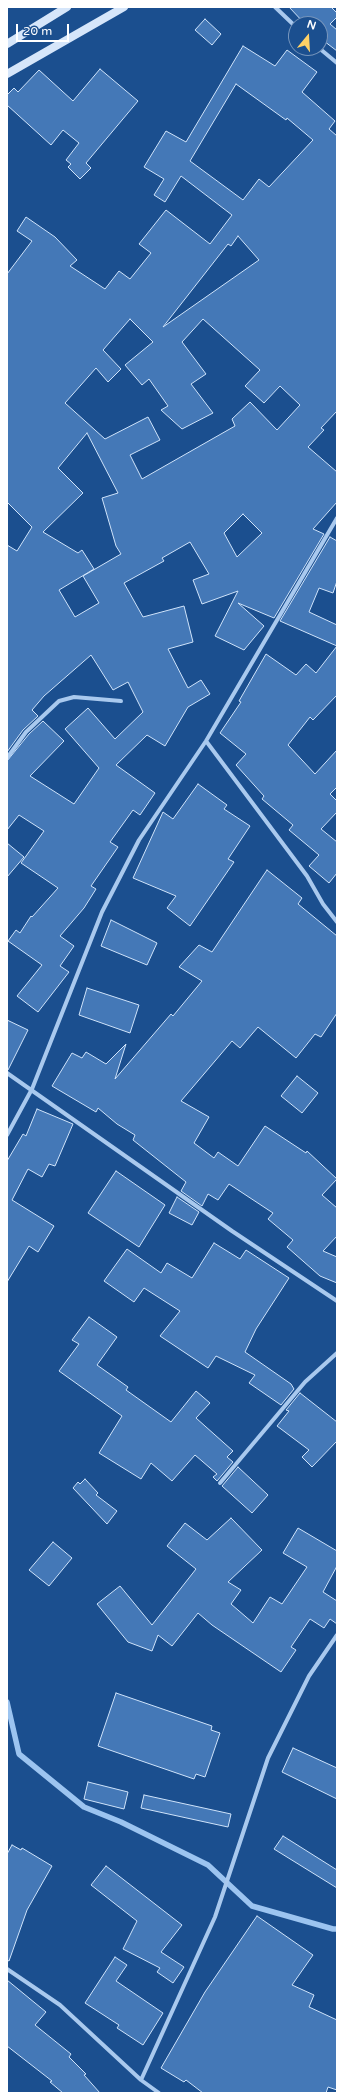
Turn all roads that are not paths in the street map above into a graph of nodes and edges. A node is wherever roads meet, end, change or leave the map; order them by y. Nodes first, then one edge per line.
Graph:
1 (67, 7) edge
2 (124, 7) edge
3 (275, 7) edge
4 (288, 19) edge
5 (7, 44) edge
6 (328, 56) edge
7 (337, 63) edge
8 (7, 74) edge
9 (337, 518) edge
10 (336, 525) edge
11 (121, 701) dead end
12 (206, 741) junction
13 (7, 758) edge
14 (337, 922) edge
15 (7, 1072) edge
16 (32, 1089) junction
17 (7, 1135) edge
18 (337, 1301) edge
19 (337, 1353) edge
20 (220, 1483) dead end
21 (337, 1634) edge
22 (7, 1969) edge
23 (141, 2080) junction
24 (159, 2093) edge

1 - 5 main road
2 - 8 main road
3 - 4 street
6 - 7 street
9 - 10 street
10 - 12 street
11 - 13 street
12 - 14 street
12 - 16 street
15 - 16 street
16 - 17 street
16 - 18 street
19 - 20 street
21 - 23 street
22 - 23 street
23 - 24 street

